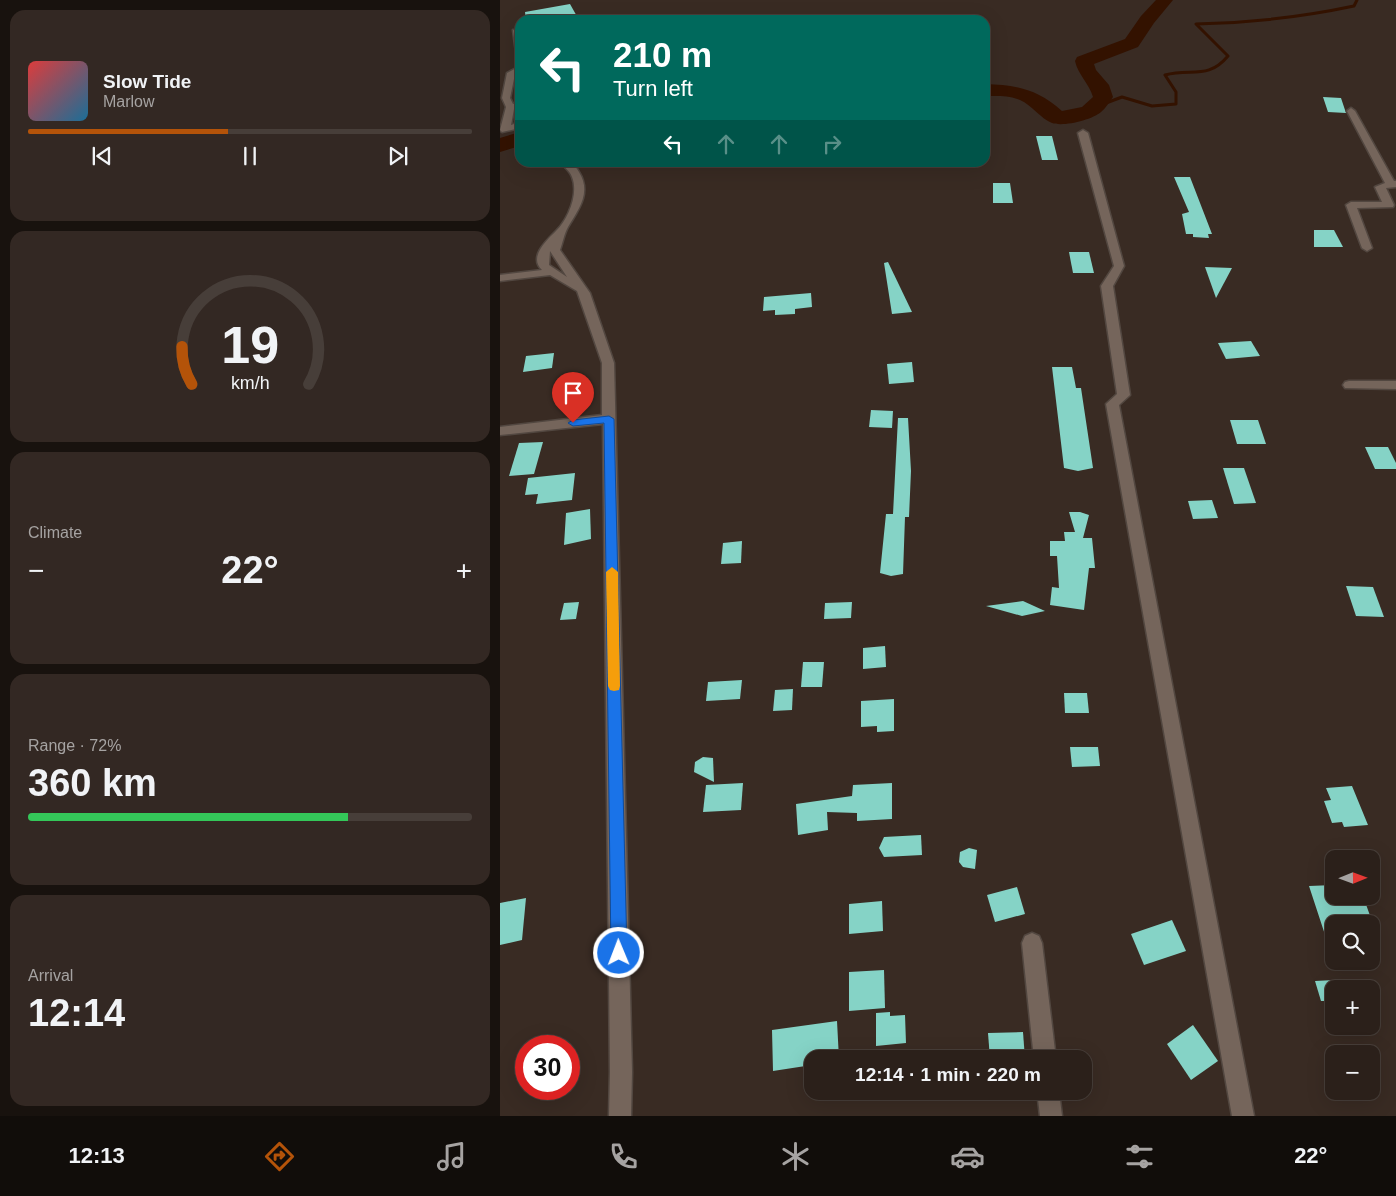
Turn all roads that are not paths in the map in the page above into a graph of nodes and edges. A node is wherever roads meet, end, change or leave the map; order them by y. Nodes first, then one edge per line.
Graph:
1 (515, 71) edge
2 (515, 106) edge
3 (510, 107) junction
4 (1351, 111) dead end
5 (515, 127) edge
6 (1083, 133) dead end
7 (571, 167) edge
8 (1394, 184) edge
9 (560, 231) junction
10 (1367, 248) dead end
11 (550, 272) junction
12 (500, 278) edge
13 (584, 293) junction
14 (1350, 385) dead end
15 (1396, 386) edge
16 (609, 419) junction
17 (500, 431) edge
18 (1032, 943) dead end
19 (1044, 1050) edge
20 (1049, 1100) edge
21 (620, 1116) edge
22 (1051, 1116) edge
23 (1243, 1116) edge

1 - 3 street
2 - 3 street
3 - 5 street
4 - 8 street
6 - 23 street
7 - 9 street
8 - 10 street
9 - 11 street
9 - 13 street
11 - 12 street
11 - 13 street
13 - 16 street
14 - 15 street
16 - 17 street
16 - 21 street
18 - 19 street
20 - 22 street

